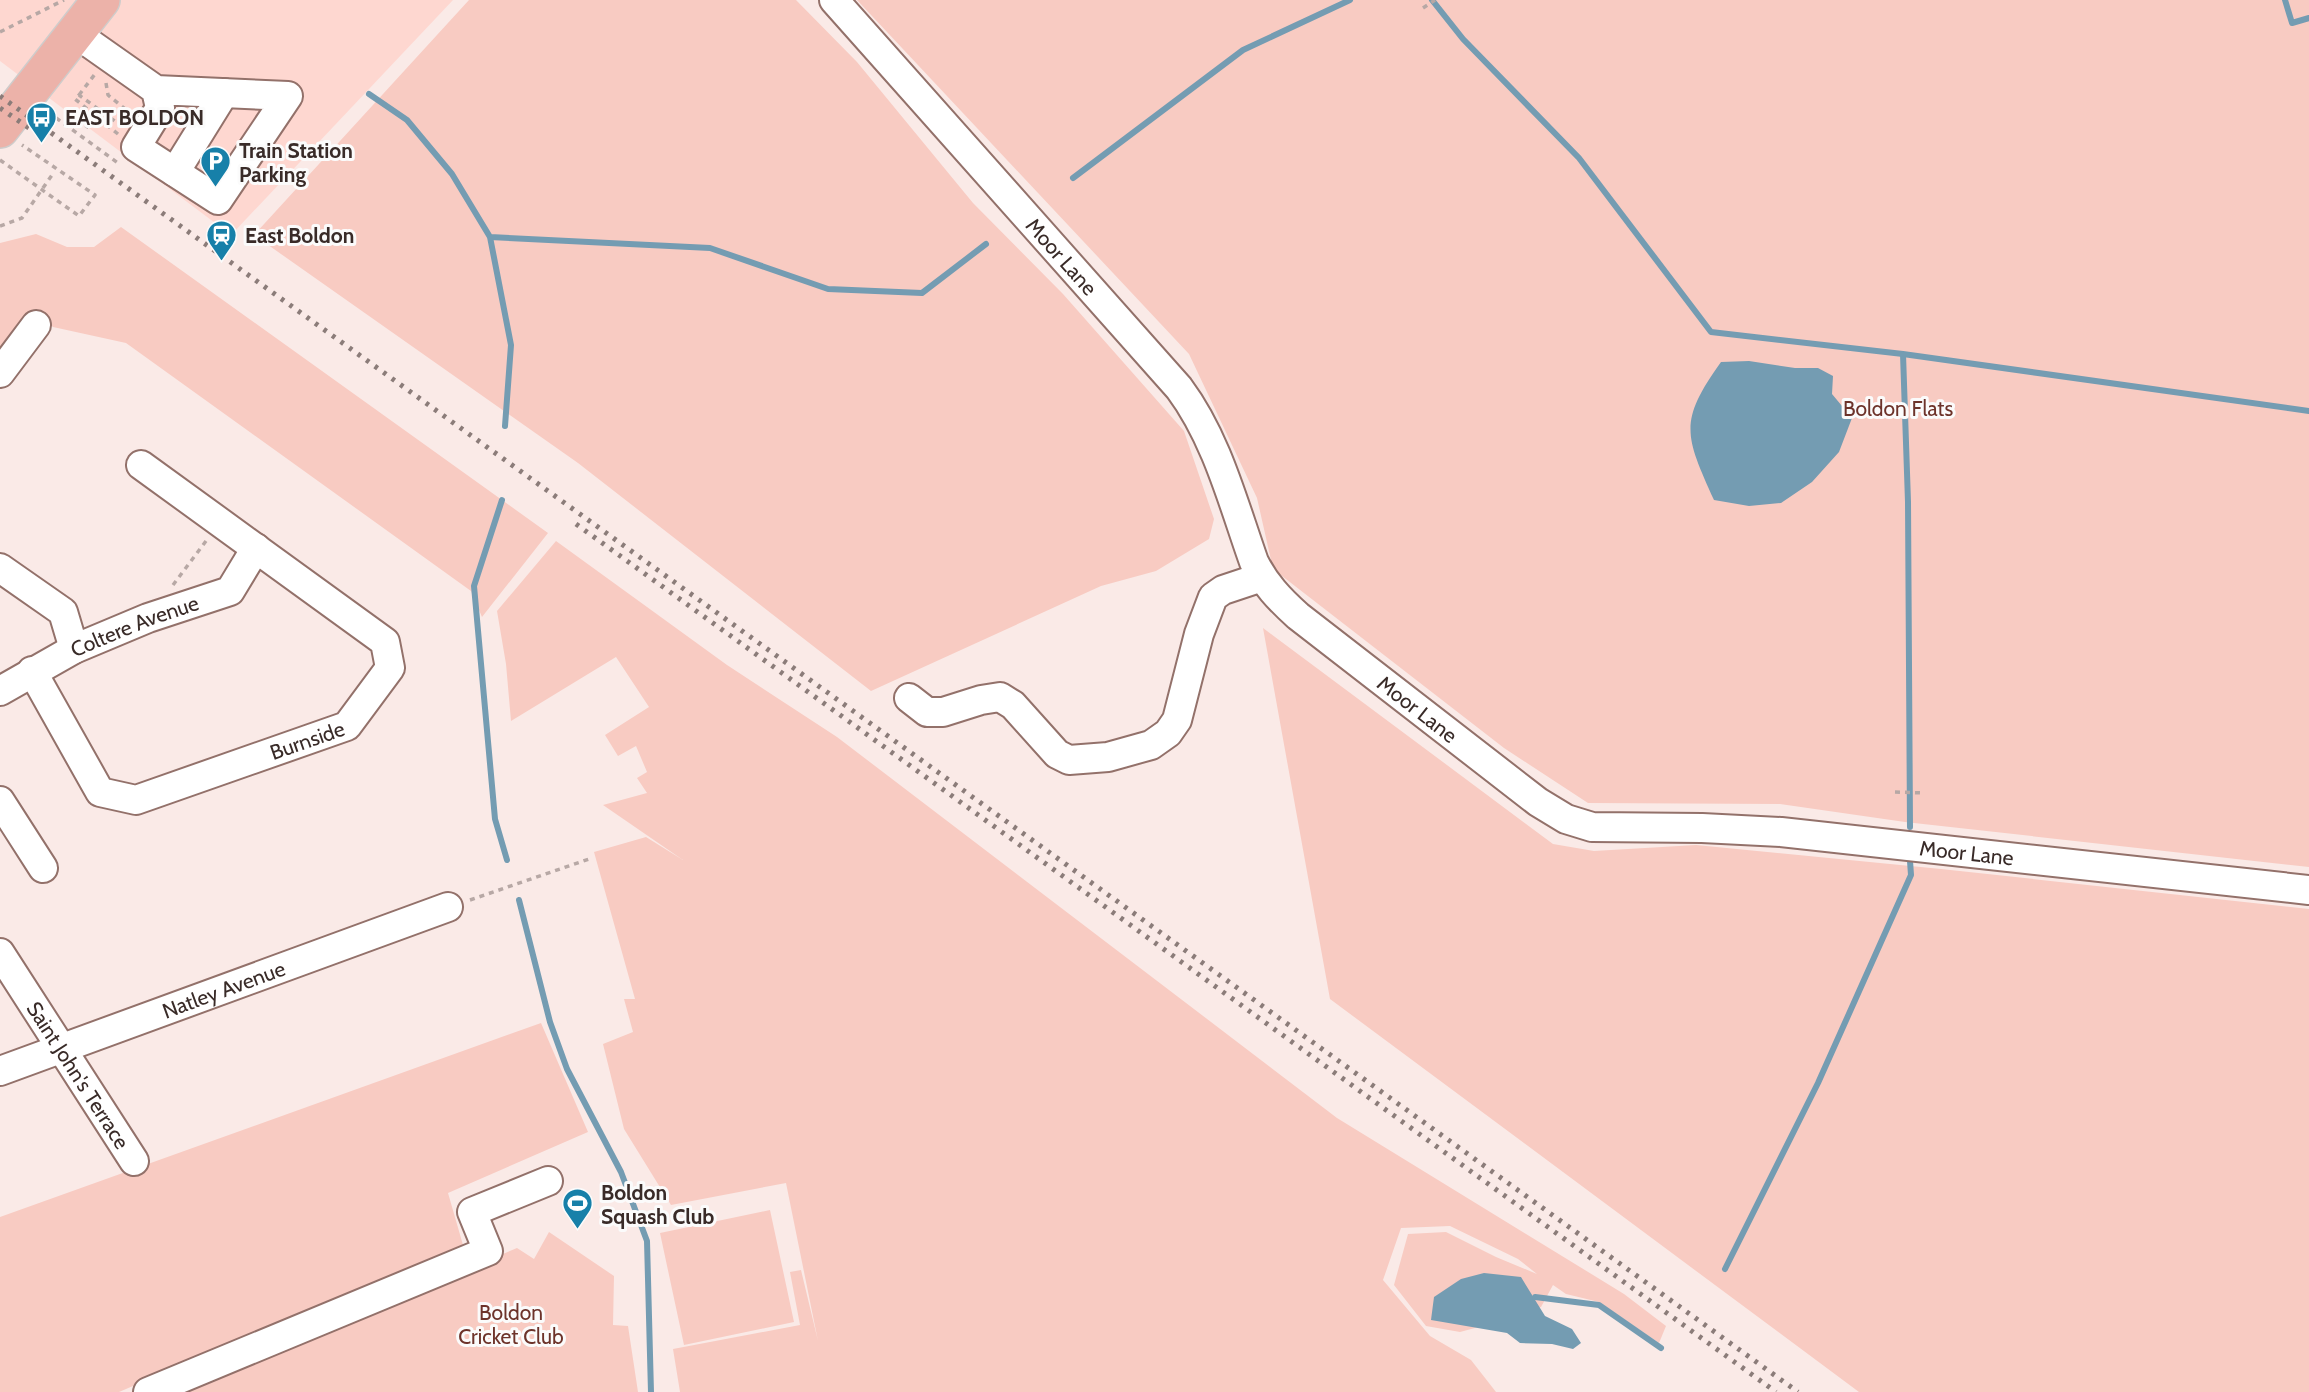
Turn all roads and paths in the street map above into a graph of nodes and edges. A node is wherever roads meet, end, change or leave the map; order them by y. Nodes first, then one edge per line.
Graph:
1 (834, 0) edge
2 (1435, 0) edge
3 (1423, 8) dead end
4 (83, 12) edge
5 (0, 32) edge
6 (98, 69) dead end
7 (105, 76) dead end
8 (156, 90) junction
9 (224, 93) junction
10 (79, 95) junction
11 (40, 106) dead end
12 (94, 115) junction
13 (133, 116) dead end
14 (86, 128) dead end
15 (131, 132) dead end
16 (122, 137) dead end
17 (7, 139) edge
18 (0, 160) edge
19 (124, 167) dead end
20 (175, 172) junction
21 (52, 175) dead end
22 (41, 189) junction
23 (0, 226) edge
24 (36, 325) dead end
25 (0, 373) edge
26 (141, 465) dead end
27 (220, 522) junction
28 (256, 548) junction
29 (0, 568) edge
30 (1262, 577) junction
31 (148, 618) junction
32 (74, 649) junction
33 (32, 671) junction
34 (0, 691) edge
35 (909, 698) dead end
36 (1895, 792) dead end
37 (1924, 793) dead end
38 (0, 801) edge
39 (589, 859) dead end
40 (43, 867) dead end
41 (2309, 890) edge
42 (448, 907) joint
43 (0, 953) edge
44 (62, 1049) junction
45 (0, 1072) edge
46 (134, 1161) dead end
47 (548, 1181) dead end
48 (148, 1392) edge

1 - 30 street, Moor Lane
2 - 3 path
4 - 5 path
4 - 8 street
4 - 17 main road
6 - 10 path
7 - 13 path
8 - 9 street
8 - 20 street
9 - 20 street
9 - 20 street
10 - 12 path
10 - 15 path
11 - 19 path
12 - 14 path
12 - 16 path
17 - 18 path
17 - 22 path
18 - 22 path
21 - 22 path
22 - 23 path
24 - 25 street
26 - 27 street, Burnside
27 - 28 street, Burnside
27 - 31 path
28 - 31 street, Coltere Avenue
28 - 33 street, Burnside
29 - 32 street
30 - 35 street
30 - 41 street, Moor Lane
31 - 32 street, Coltere Avenue
32 - 33 street, Coltere Avenue
33 - 34 street, Coltere Avenue
36 - 37 path
38 - 40 street
39 - 42 path
42 - 44 street, Natley Avenue
43 - 44 street, Saint John's Terrace
44 - 45 street, Natley Avenue
44 - 46 street, Saint John's Terrace
47 - 48 street

